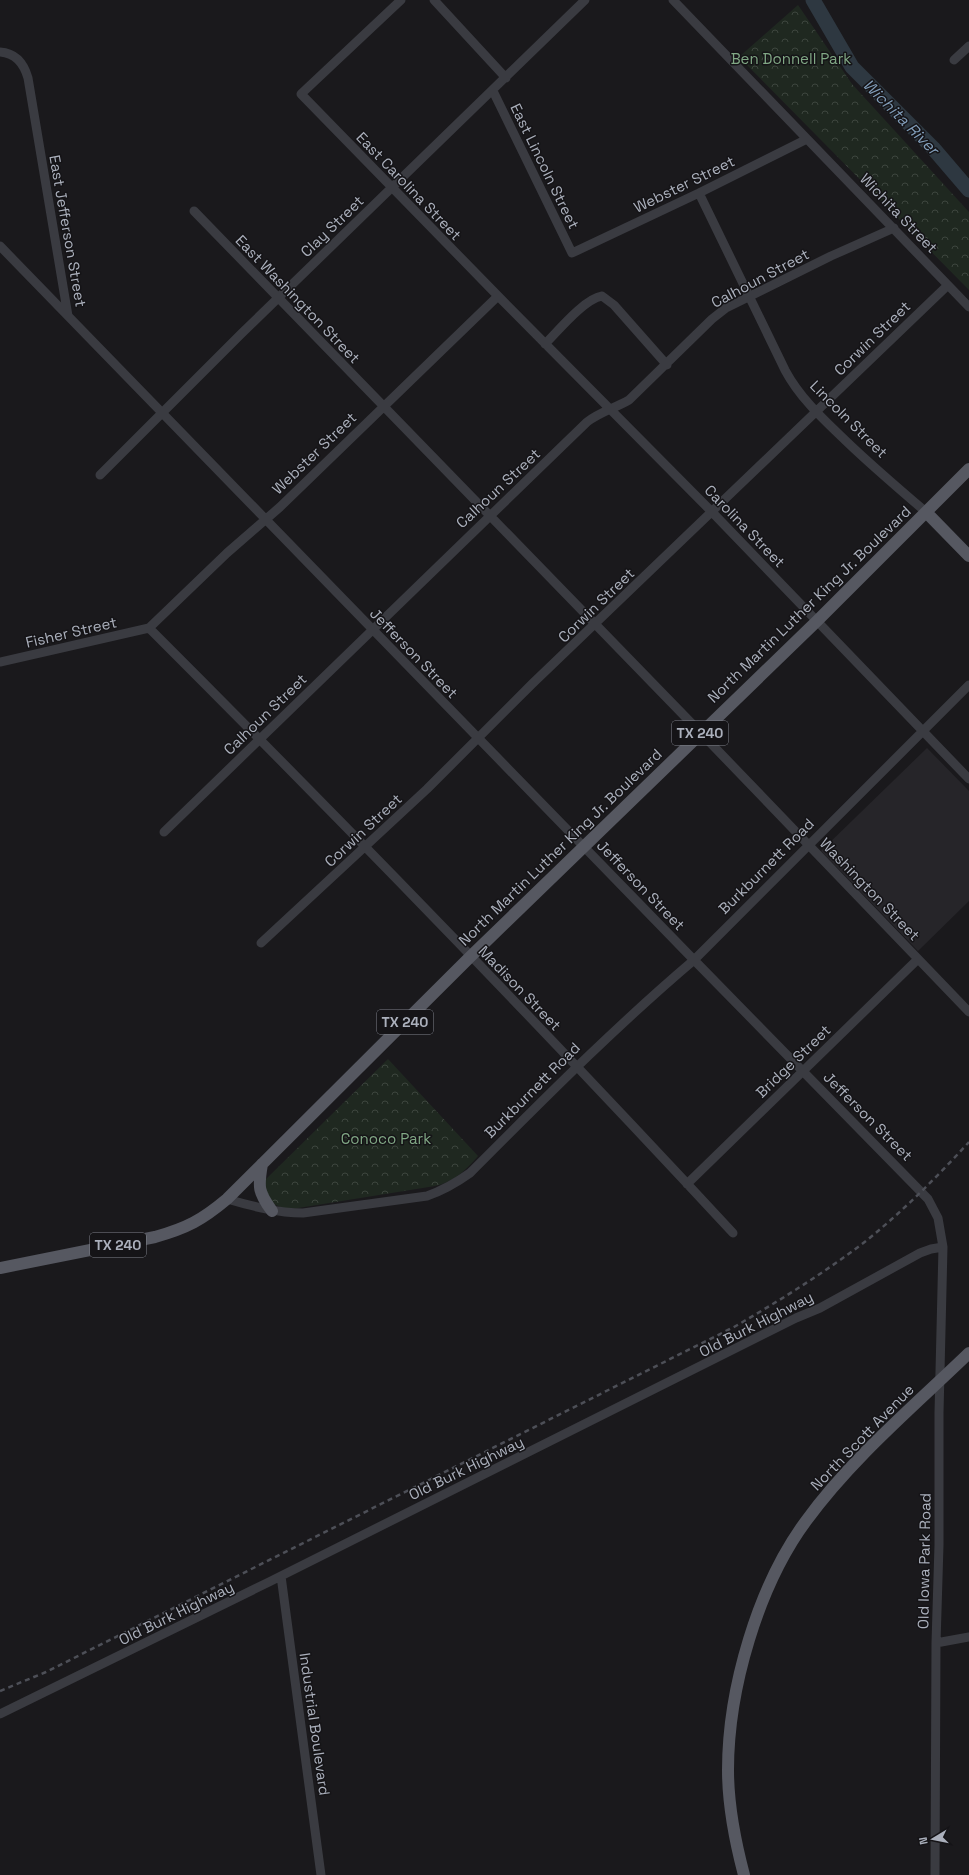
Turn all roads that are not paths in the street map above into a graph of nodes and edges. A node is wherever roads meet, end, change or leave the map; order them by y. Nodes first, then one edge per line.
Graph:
1 (400, 0) edge
2 (434, 0) edge
3 (585, 0) edge
4 (673, 0) edge
5 (969, 46) edge
6 (0, 52) edge
7 (954, 60) dead end
8 (506, 78) junction
9 (493, 91) junction
10 (807, 139) junction
11 (392, 188) junction
12 (700, 193) junction
13 (194, 211) dead end
14 (894, 228) junction
15 (0, 246) edge
16 (572, 252) joint
17 (948, 285) junction
18 (498, 296) junction
19 (750, 296) junction
20 (277, 298) junction
21 (969, 306) edge
22 (68, 316) junction
23 (545, 344) junction
24 (667, 365) junction
25 (383, 406) junction
26 (610, 409) junction
27 (816, 412) junction
28 (162, 413) junction
29 (969, 469) edge
30 (100, 475) dead end
31 (712, 512) junction
32 (926, 512) junction
33 (488, 516) junction
34 (264, 519) junction
35 (969, 556) edge
36 (817, 620) junction
37 (595, 625) junction
38 (149, 628) junction
39 (372, 629) junction
40 (0, 662) edge
41 (969, 685) edge
42 (922, 730) junction
43 (700, 732) junction
44 (478, 738) junction
45 (259, 739) junction
46 (969, 780) edge
47 (164, 832) dead end
48 (583, 847) junction
49 (809, 847) junction
50 (365, 848) junction
51 (261, 943) dead end
52 (470, 957) junction
53 (918, 959) junction
54 (694, 960) junction
55 (969, 1012) edge
56 (577, 1067) junction
57 (803, 1071) junction
58 (262, 1164) junction
59 (687, 1184) junction
60 (227, 1199) junction
61 (272, 1210) junction
62 (733, 1233) dead end
63 (943, 1248) junction
64 (0, 1268) edge
65 (969, 1353) edge
66 (281, 1576) junction
67 (969, 1637) edge
68 (936, 1642) junction
69 (0, 1714) edge
70 (321, 1875) edge
71 (744, 1875) edge
72 (935, 1875) edge

1 - 11 street, East Carolina Street
2 - 8 street
3 - 8 street, Clay Street
4 - 10 street, Wichita Street
5 - 7 street
6 - 22 street, East Jefferson Street
8 - 9 street, Clay Street
9 - 11 street, Clay Street
9 - 16 street, East Lincoln Street
10 - 12 street, Webster Street
10 - 14 street, Wichita Street
11 - 18 street, East Carolina Street
11 - 20 street, Clay Street
12 - 16 street, Webster Street
12 - 19 street, Lincoln Street
13 - 20 street, East Washington Street
14 - 17 street, Wichita Street
14 - 19 street, Calhoun Street
15 - 22 street
17 - 21 street, Wichita Street
17 - 27 street, Corwin Street
18 - 23 street, Carolina Street
18 - 25 street, Webster Street
19 - 24 street, Calhoun Street
19 - 27 street, Lincoln Street
20 - 25 street, East Washington Street
20 - 28 street, Clay Street
22 - 28 street, East Jefferson Street
23 - 24 street
23 - 26 street, Carolina Street
24 - 26 street, Calhoun Street
25 - 33 street, Washington Street
25 - 34 street, Webster Street
26 - 31 street, Carolina Street
26 - 33 street, Calhoun Street
27 - 31 street, Corwin Street
27 - 32 street, Lincoln Street
28 - 30 street, Clay Street
28 - 34 street, East Jefferson Street
29 - 32 main road, North Martin Luther King Jr. Boulevard / TX 240
31 - 36 street, Carolina Street
31 - 37 street, Corwin Street
32 - 35 main road, Lincoln Street
32 - 36 main road, North Martin Luther King Jr. Boulevard / TX 240
33 - 37 street, Washington Street
33 - 39 street, Calhoun Street
34 - 38 street, Webster Street
34 - 39 street, Jefferson Street
36 - 42 street, Carolina Street
36 - 43 main road, North Martin Luther King Jr. Boulevard / TX 240
37 - 43 street, Washington Street
37 - 44 street, Corwin Street
38 - 40 street, Fisher Street
38 - 45 street, Madison Street
39 - 44 street, Jefferson Street
39 - 45 street, Calhoun Street
41 - 42 street, Burkburnett Road
42 - 46 street, Carolina Street
42 - 49 street, Burkburnett Road
43 - 48 main road, North Martin Luther King Jr. Boulevard / TX 240
43 - 49 street, Washington Street
44 - 48 street, Jefferson Street
44 - 50 street, Corwin Street
45 - 47 street, Calhoun Street
45 - 50 street, Madison Street
48 - 52 main road, North Martin Luther King Jr. Boulevard / TX 240
48 - 54 street, Jefferson Street
49 - 53 street, Washington Street
49 - 54 street, Burkburnett Road
50 - 51 street, Corwin Street
50 - 52 street, Madison Street
52 - 56 street, Madison Street
52 - 58 main road, North Martin Luther King Jr. Boulevard / TX 240
53 - 55 street, Washington Street
53 - 57 street, Bridge Street
54 - 56 street, Burkburnett Road
54 - 57 street, Jefferson Street
56 - 59 street, Madison Street
56 - 61 street, Burkburnett Road
57 - 59 street, Bridge Street
57 - 63 street, Jefferson Street
58 - 60 main road, North Martin Luther King Jr. Boulevard / TX 240
58 - 61 main road
59 - 62 street, Madison Street
60 - 61 street, Burkburnett Road
60 - 64 main road, TX 240
63 - 66 street, Old Burk Highway
63 - 68 street, Old Iowa Park Road
65 - 71 main road, North Scott Avenue
66 - 69 street, Old Burk Highway
66 - 70 street, Industrial Boulevard
67 - 68 street
68 - 72 street, Old Iowa Park Road

